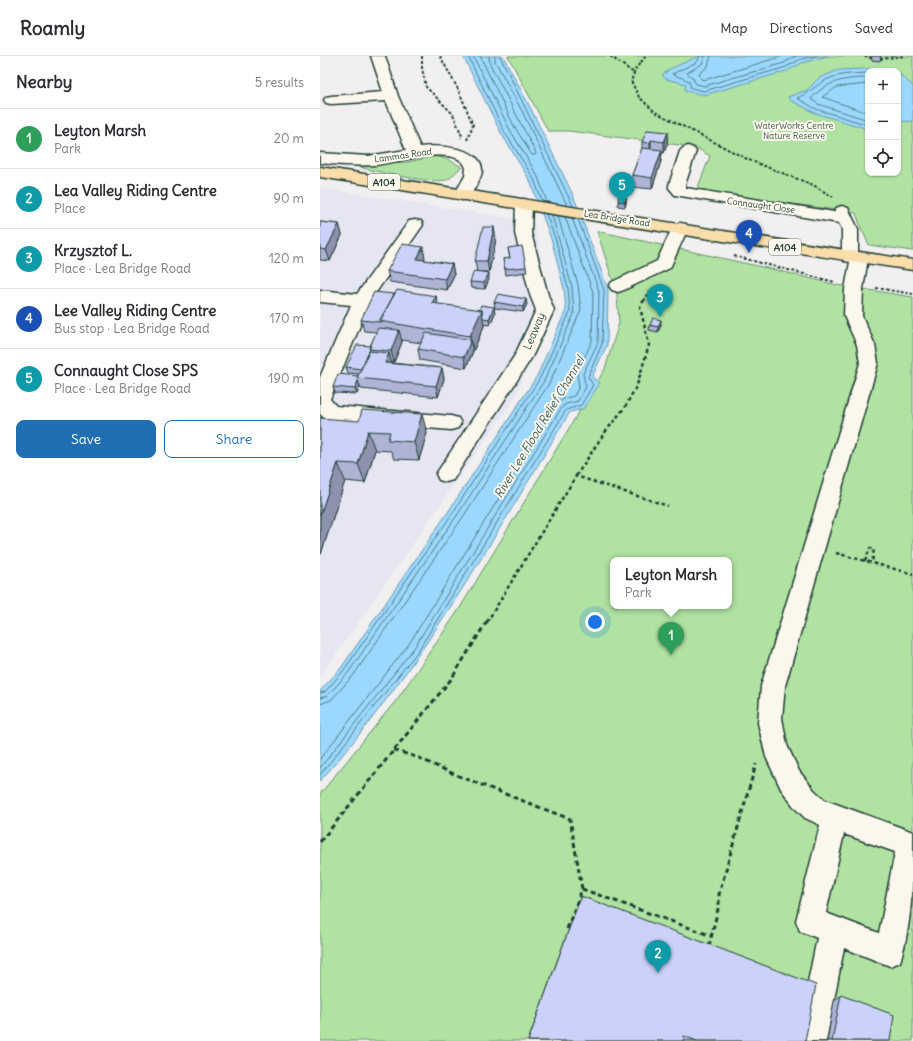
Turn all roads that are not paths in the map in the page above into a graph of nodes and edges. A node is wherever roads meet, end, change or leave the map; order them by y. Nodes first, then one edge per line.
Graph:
1 (378, 56) edge
2 (391, 96) junction
3 (331, 100) dead end
4 (688, 151) dead end
5 (415, 153) junction
6 (320, 158) edge
7 (320, 172) edge
8 (462, 195) junction
9 (530, 205) junction
10 (415, 225) dead end
11 (680, 228) junction
12 (854, 257) junction
13 (913, 265) edge
14 (618, 286) dead end
15 (320, 296) edge
16 (362, 300) junction
17 (320, 400) edge
18 (451, 423) dead end
19 (446, 474) dead end
20 (835, 817) junction
21 (833, 930) junction
22 (811, 1041) edge

1 - 2 street
2 - 3 street
2 - 5 street
4 - 12 street, Connaught Close
5 - 6 street, Lammas Road
5 - 8 street, Lammas Road
7 - 8 main road, Lea Bridge Road / A104
8 - 9 main road, Lea Bridge Road / A104
9 - 11 main road, Lea Bridge Road / A104
9 - 19 street, Leaway
10 - 16 street
11 - 12 main road, Lea Bridge Road / A104
11 - 14 street
12 - 13 main road, Lea Bridge Road / A104
12 - 20 street
15 - 16 street
16 - 17 street
17 - 18 street
20 - 21 street
20 - 21 street
21 - 22 street

